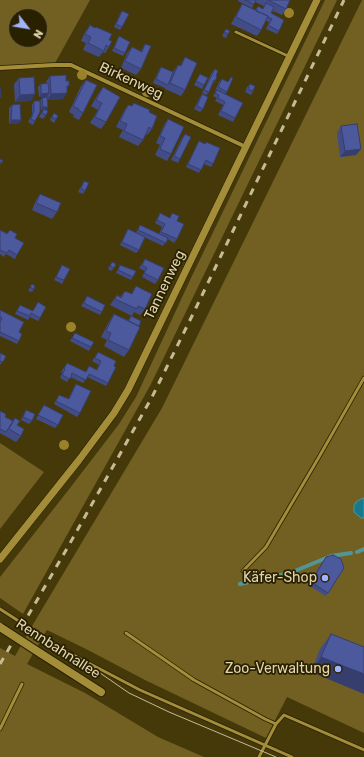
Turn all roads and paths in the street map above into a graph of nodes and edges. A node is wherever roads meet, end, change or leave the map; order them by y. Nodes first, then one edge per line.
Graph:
1 (317, 0) edge
2 (236, 32) dead end
3 (290, 57) junction
4 (0, 68) edge
5 (246, 147) junction
6 (364, 378) edge
7 (0, 559) edge
8 (243, 571) dead end
9 (0, 609) edge
10 (0, 628) edge
11 (126, 633) dead end
12 (22, 684) dead end
13 (101, 692) dead end
14 (276, 724) junction
15 (0, 729) edge
16 (265, 746) junction
17 (364, 750) edge
18 (259, 757) edge
19 (292, 757) edge

1 - 3 street, Tannenweg
2 - 3 lane
3 - 5 street, Tannenweg
4 - 5 street, Birkenweg
5 - 7 street, Tannenweg
6 - 8 lane
9 - 16 lane, bridge
10 - 13 main road, Rennbahnallee, bridge
11 - 14 lane
12 - 15 lane
14 - 16 lane
14 - 17 lane
16 - 18 lane
16 - 19 lane

